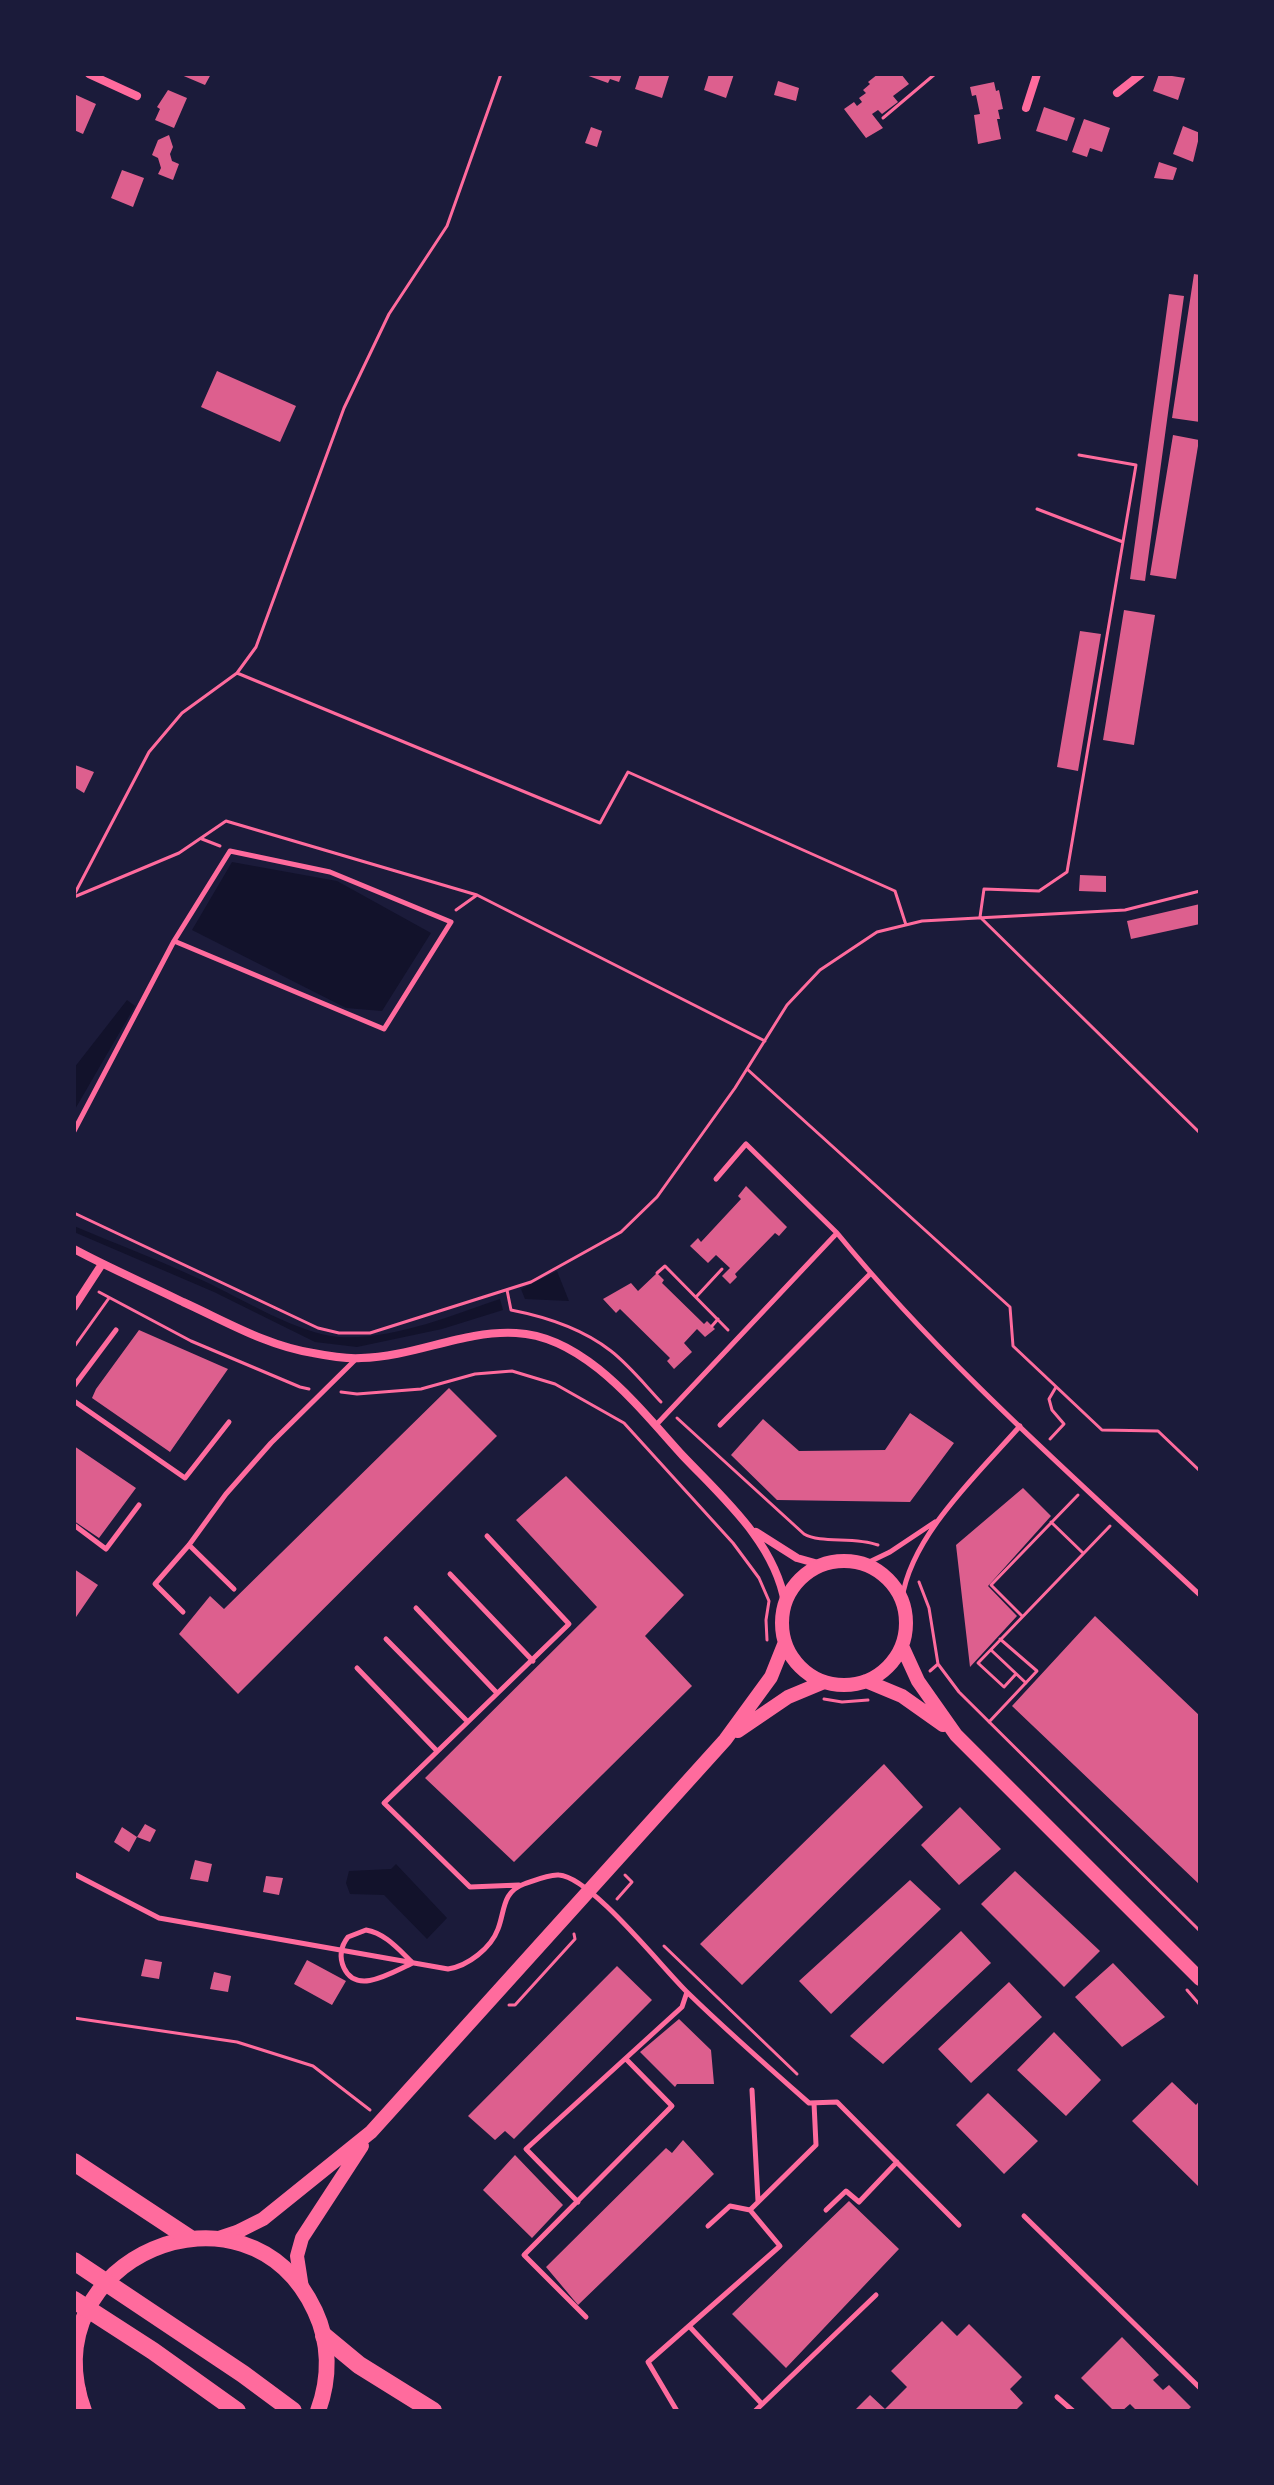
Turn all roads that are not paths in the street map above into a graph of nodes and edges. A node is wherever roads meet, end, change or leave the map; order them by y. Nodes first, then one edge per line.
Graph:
1 (89, 74) edge
2 (1037, 74) edge
3 (1141, 74) edge
4 (1117, 93) dead end
5 (137, 96) dead end
6 (1026, 108) dead end
7 (174, 941) junction
8 (74, 1131) edge
9 (716, 1179) dead end
10 (837, 1233) junction
11 (74, 1249) edge
12 (102, 1264) junction
13 (870, 1274) junction
14 (74, 1307) edge
15 (116, 1330) dead end
16 (357, 1358) junction
17 (74, 1386) edge
18 (74, 1401) edge
19 (229, 1422) dead end
20 (720, 1425) dead end
21 (656, 1426) junction
22 (1020, 1426) junction
23 (139, 1505) dead end
24 (940, 1519) junction
25 (74, 1525) edge
26 (751, 1529) junction
27 (487, 1536) dead end
28 (189, 1545) junction
29 (865, 1564) junction
30 (822, 1565) junction
31 (450, 1574) dead end
32 (234, 1589) dead end
33 (1200, 1595) edge
34 (902, 1599) junction
35 (785, 1603) junction
36 (416, 1608) dead end
37 (183, 1612) dead end
38 (386, 1639) dead end
39 (785, 1642) junction
40 (902, 1646) junction
41 (533, 1661) junction
42 (357, 1668) dead end
43 (866, 1681) junction
44 (824, 1682) junction
45 (496, 1692) junction
46 (467, 1721) junction
47 (956, 1735) junction
48 (725, 1740) junction
49 (437, 1751) junction
50 (74, 1874) edge
51 (521, 1885) junction
52 (590, 1891) junction
53 (342, 1950) junction
54 (413, 1963) junction
55 (1200, 1979) edge
56 (687, 1992) junction
57 (626, 2059) junction
58 (752, 2090) dead end
59 (814, 2103) junction
60 (371, 2132) junction
61 (74, 2162) edge
62 (897, 2162) junction
63 (578, 2202) junction
64 (758, 2202) junction
65 (750, 2210) junction
66 (826, 2210) dead end
67 (1024, 2216) dead end
68 (959, 2225) dead end
69 (708, 2226) dead end
70 (189, 2238) junction
71 (216, 2239) junction
72 (74, 2261) edge
73 (302, 2288) junction
74 (876, 2295) dead end
75 (74, 2300) edge
76 (586, 2317) dead end
77 (689, 2326) junction
78 (324, 2336) junction
79 (75, 2358) edge
80 (1200, 2388) edge
81 (76, 2390) edge
82 (1057, 2397) dead end
83 (762, 2404) junction
84 (84, 2411) edge
85 (237, 2411) edge
86 (293, 2411) edge
87 (318, 2411) edge
88 (433, 2411) edge
89 (677, 2411) edge
90 (755, 2411) edge
91 (1073, 2411) edge

1 - 5 street
2 - 6 street
3 - 4 street
7 - 7 lane
7 - 8 lane
9 - 10 lane
10 - 13 lane
10 - 21 lane
11 - 12 street
12 - 14 street
12 - 16 street
13 - 20 lane
13 - 22 lane
15 - 17 lane
16 - 21 street
16 - 28 lane
18 - 19 lane
21 - 26 street
22 - 24 lane
22 - 33 lane
23 - 25 lane
24 - 29 lane
24 - 34 lane
26 - 30 street
26 - 35 street
27 - 41 lane
28 - 32 lane
28 - 37 lane
29 - 30 main road
29 - 34 main road
30 - 35 main road
31 - 41 lane
34 - 40 main road
35 - 39 main road
36 - 45 lane
38 - 46 lane
39 - 44 main road
39 - 48 main road
40 - 43 main road
40 - 47 main road
41 - 45 lane
42 - 49 lane
43 - 44 main road
43 - 47 main road
44 - 48 main road
45 - 46 lane
46 - 49 lane
47 - 55 main road
48 - 52 main road
49 - 51 lane
50 - 53 lane
51 - 52 lane
51 - 54 lane
52 - 56 lane
52 - 60 main road
53 - 54 lane
53 - 54 lane
53 - 54 lane
56 - 57 lane
56 - 59 lane
57 - 63 lane
57 - 63 lane
58 - 64 lane
59 - 62 lane
59 - 64 lane
60 - 71 main road
60 - 73 main road
61 - 70 highway
62 - 66 lane
62 - 68 lane
63 - 76 lane
64 - 65 lane
65 - 69 lane
65 - 77 lane
67 - 80 lane
70 - 71 main road
70 - 79 main road
71 - 73 main road
72 - 86 highway
73 - 78 main road
74 - 83 lane
75 - 85 highway
77 - 83 lane
77 - 89 lane
78 - 87 main road
78 - 88 highway
79 - 81 main road
81 - 84 main road
82 - 91 lane
83 - 90 lane

